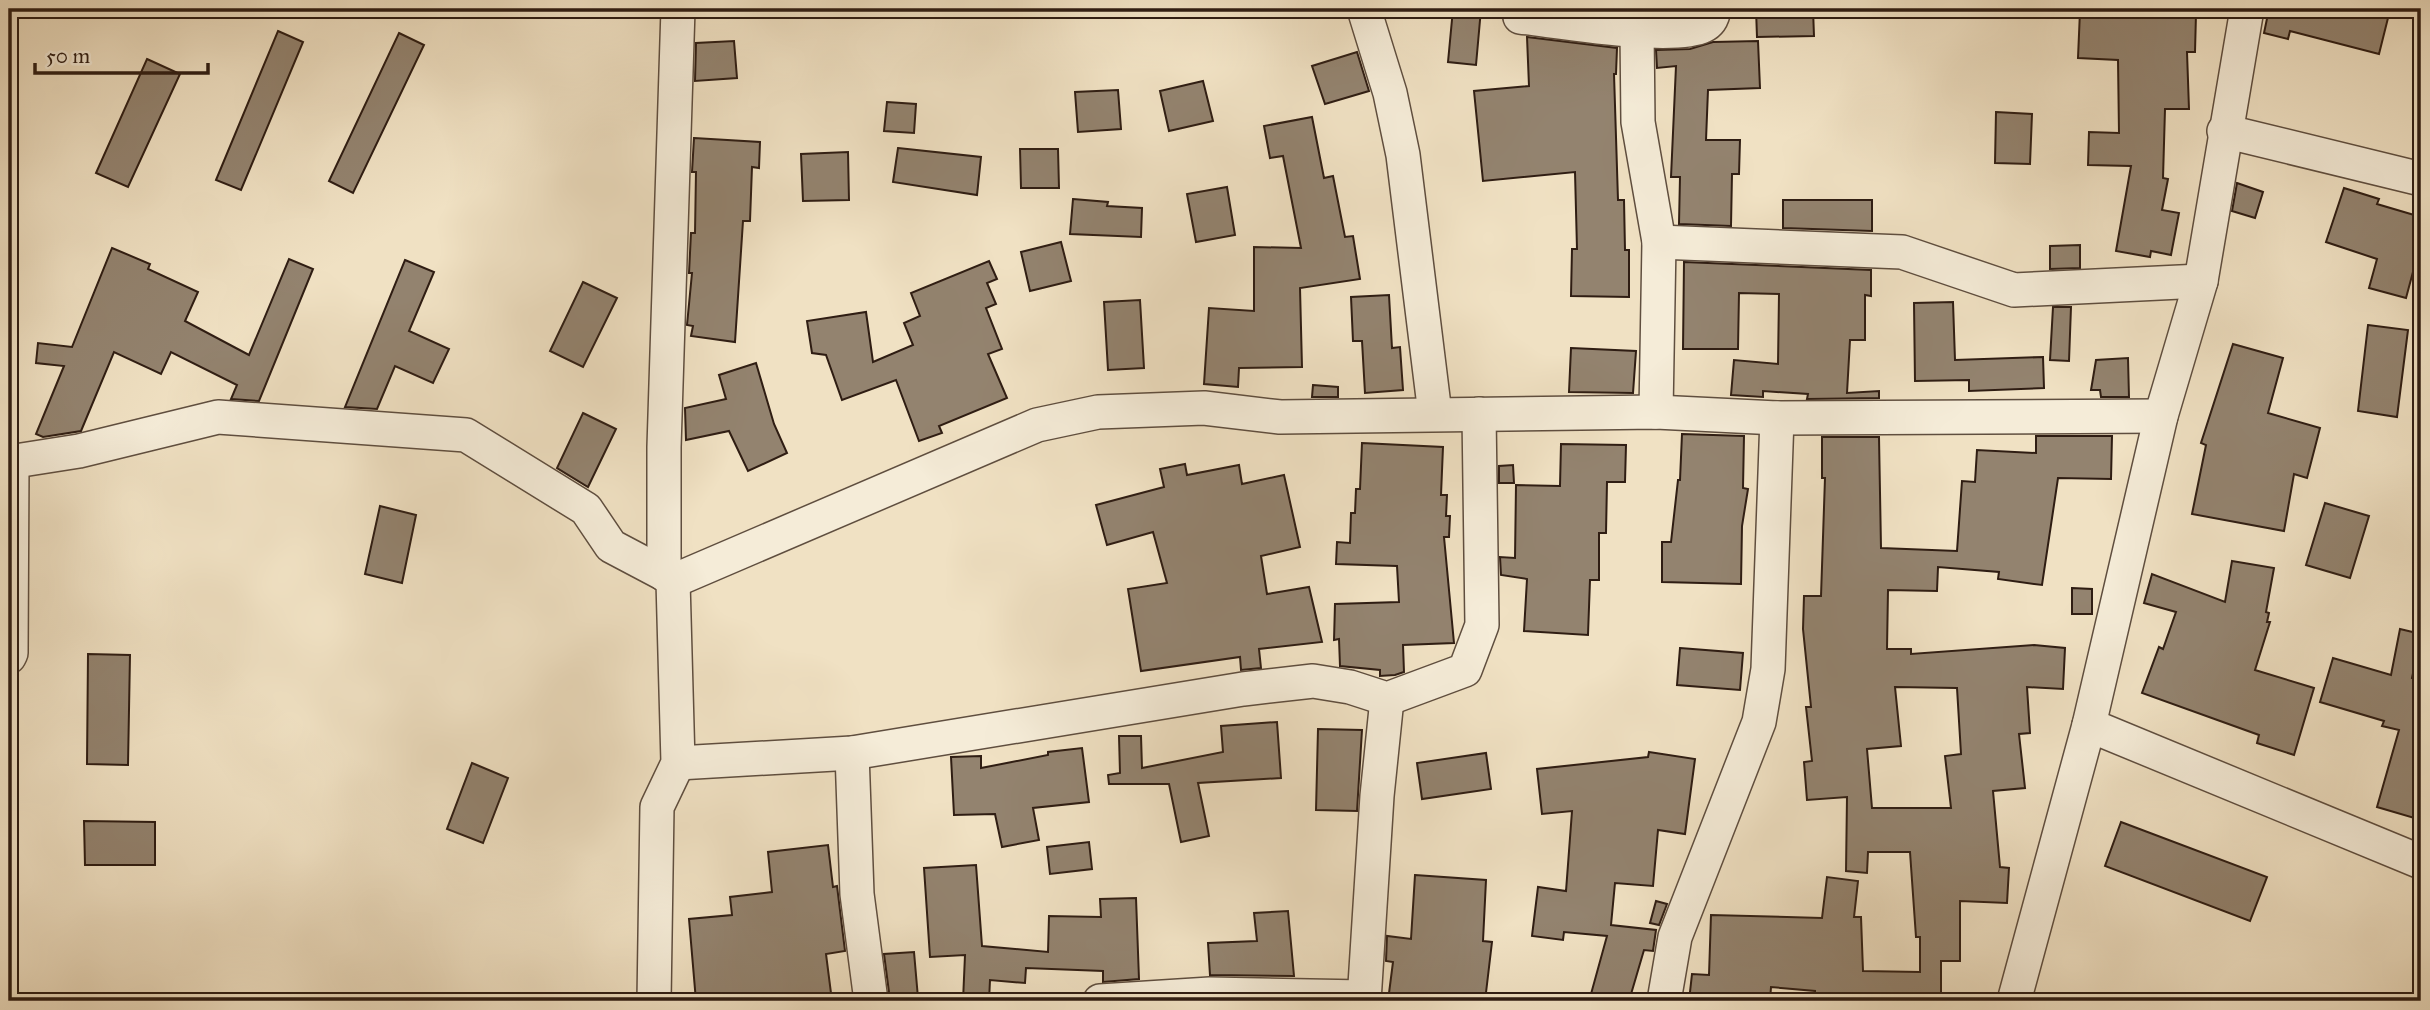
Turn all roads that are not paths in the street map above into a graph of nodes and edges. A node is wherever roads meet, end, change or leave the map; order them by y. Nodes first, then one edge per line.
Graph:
1 (678, 9) edge
2 (1364, 9) edge
3 (1714, 9) edge
4 (2247, 9) edge
5 (1520, 17) dead end
6 (1637, 31) junction
7 (2224, 131) junction
8 (2421, 178) edge
9 (1659, 243) junction
10 (2201, 281) junction
11 (1656, 412) junction
12 (1435, 414) junction
13 (1479, 414) junction
14 (2161, 416) junction
15 (1777, 418) junction
16 (11, 462) edge
17 (668, 578) junction
18 (9, 657) edge
19 (1387, 699) junction
20 (2089, 724) junction
21 (852, 753) junction
22 (678, 763) junction
23 (2421, 862) edge
24 (1364, 999) edge
25 (654, 1001) edge
26 (871, 1001) edge
27 (1100, 1001) edge
28 (1664, 1001) edge
29 (2014, 1001) edge

1 - 17 street
2 - 12 street
3 - 6 street
4 - 7 street
5 - 6 street
6 - 9 street
7 - 8 street
7 - 10 street
9 - 10 street
9 - 11 street
10 - 14 street
11 - 13 street
11 - 15 street
12 - 13 street
12 - 17 street
13 - 19 street
14 - 15 street
14 - 20 street
15 - 28 street
16 - 17 street
16 - 18 street
17 - 22 street
19 - 21 street
19 - 24 street
20 - 23 street
20 - 29 street
21 - 22 street
21 - 26 street
22 - 25 street
24 - 27 street

